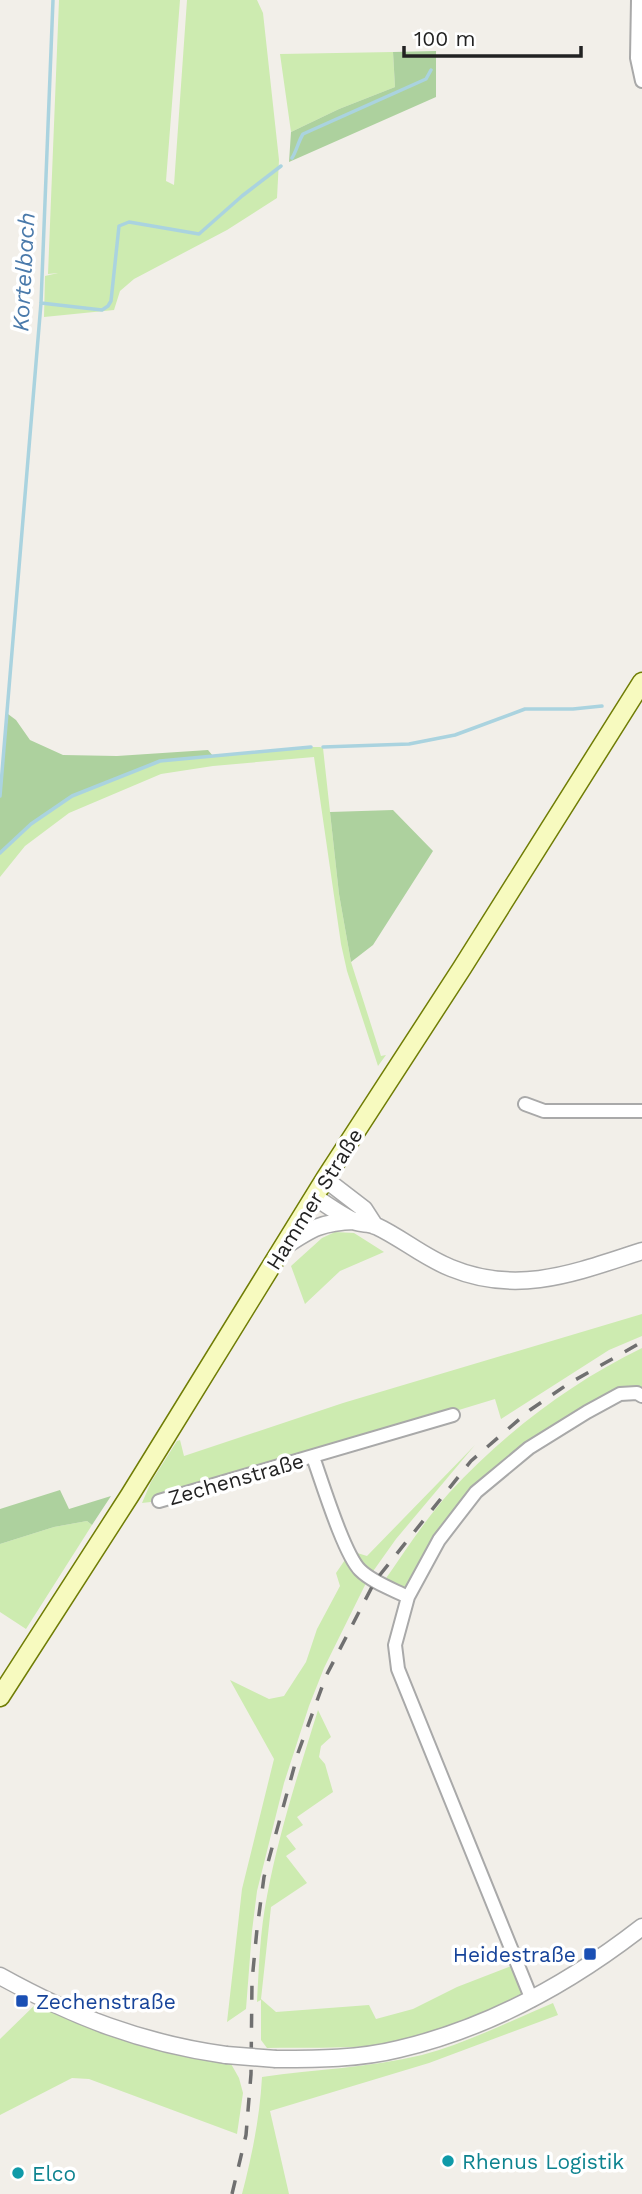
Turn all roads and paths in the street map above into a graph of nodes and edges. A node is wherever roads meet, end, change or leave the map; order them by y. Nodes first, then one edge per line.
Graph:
1 (639, 7) edge
2 (642, 81) edge
3 (642, 682) edge
4 (636, 704) edge
5 (525, 1104) dead end
6 (642, 1111) edge
7 (325, 1179) junction
8 (315, 1197) junction
9 (355, 1221) junction
10 (375, 1226) junction
11 (285, 1246) junction
12 (642, 1251) edge
13 (642, 1396) edge
14 (453, 1415) dead end
15 (313, 1457) junction
16 (159, 1501) dead end
17 (408, 1597) junction
18 (0, 1697) edge
19 (642, 1927) edge
20 (0, 1976) edge
21 (532, 2000) junction

1 - 2 street
3 - 4 main road, Hammer Straße
4 - 7 main road, Hammer Straße
5 - 6 street
7 - 8 main road, Hammer Straße
7 - 10 street
8 - 9 street
8 - 11 main road, Hammer Straße
9 - 10 street
9 - 11 street
10 - 12 street
11 - 18 main road, Hammer Straße
13 - 17 street
14 - 15 street, Zechenstraße
15 - 16 street, Zechenstraße
15 - 17 street, Zechenstraße
17 - 21 street
19 - 21 street
20 - 21 street, bridge

